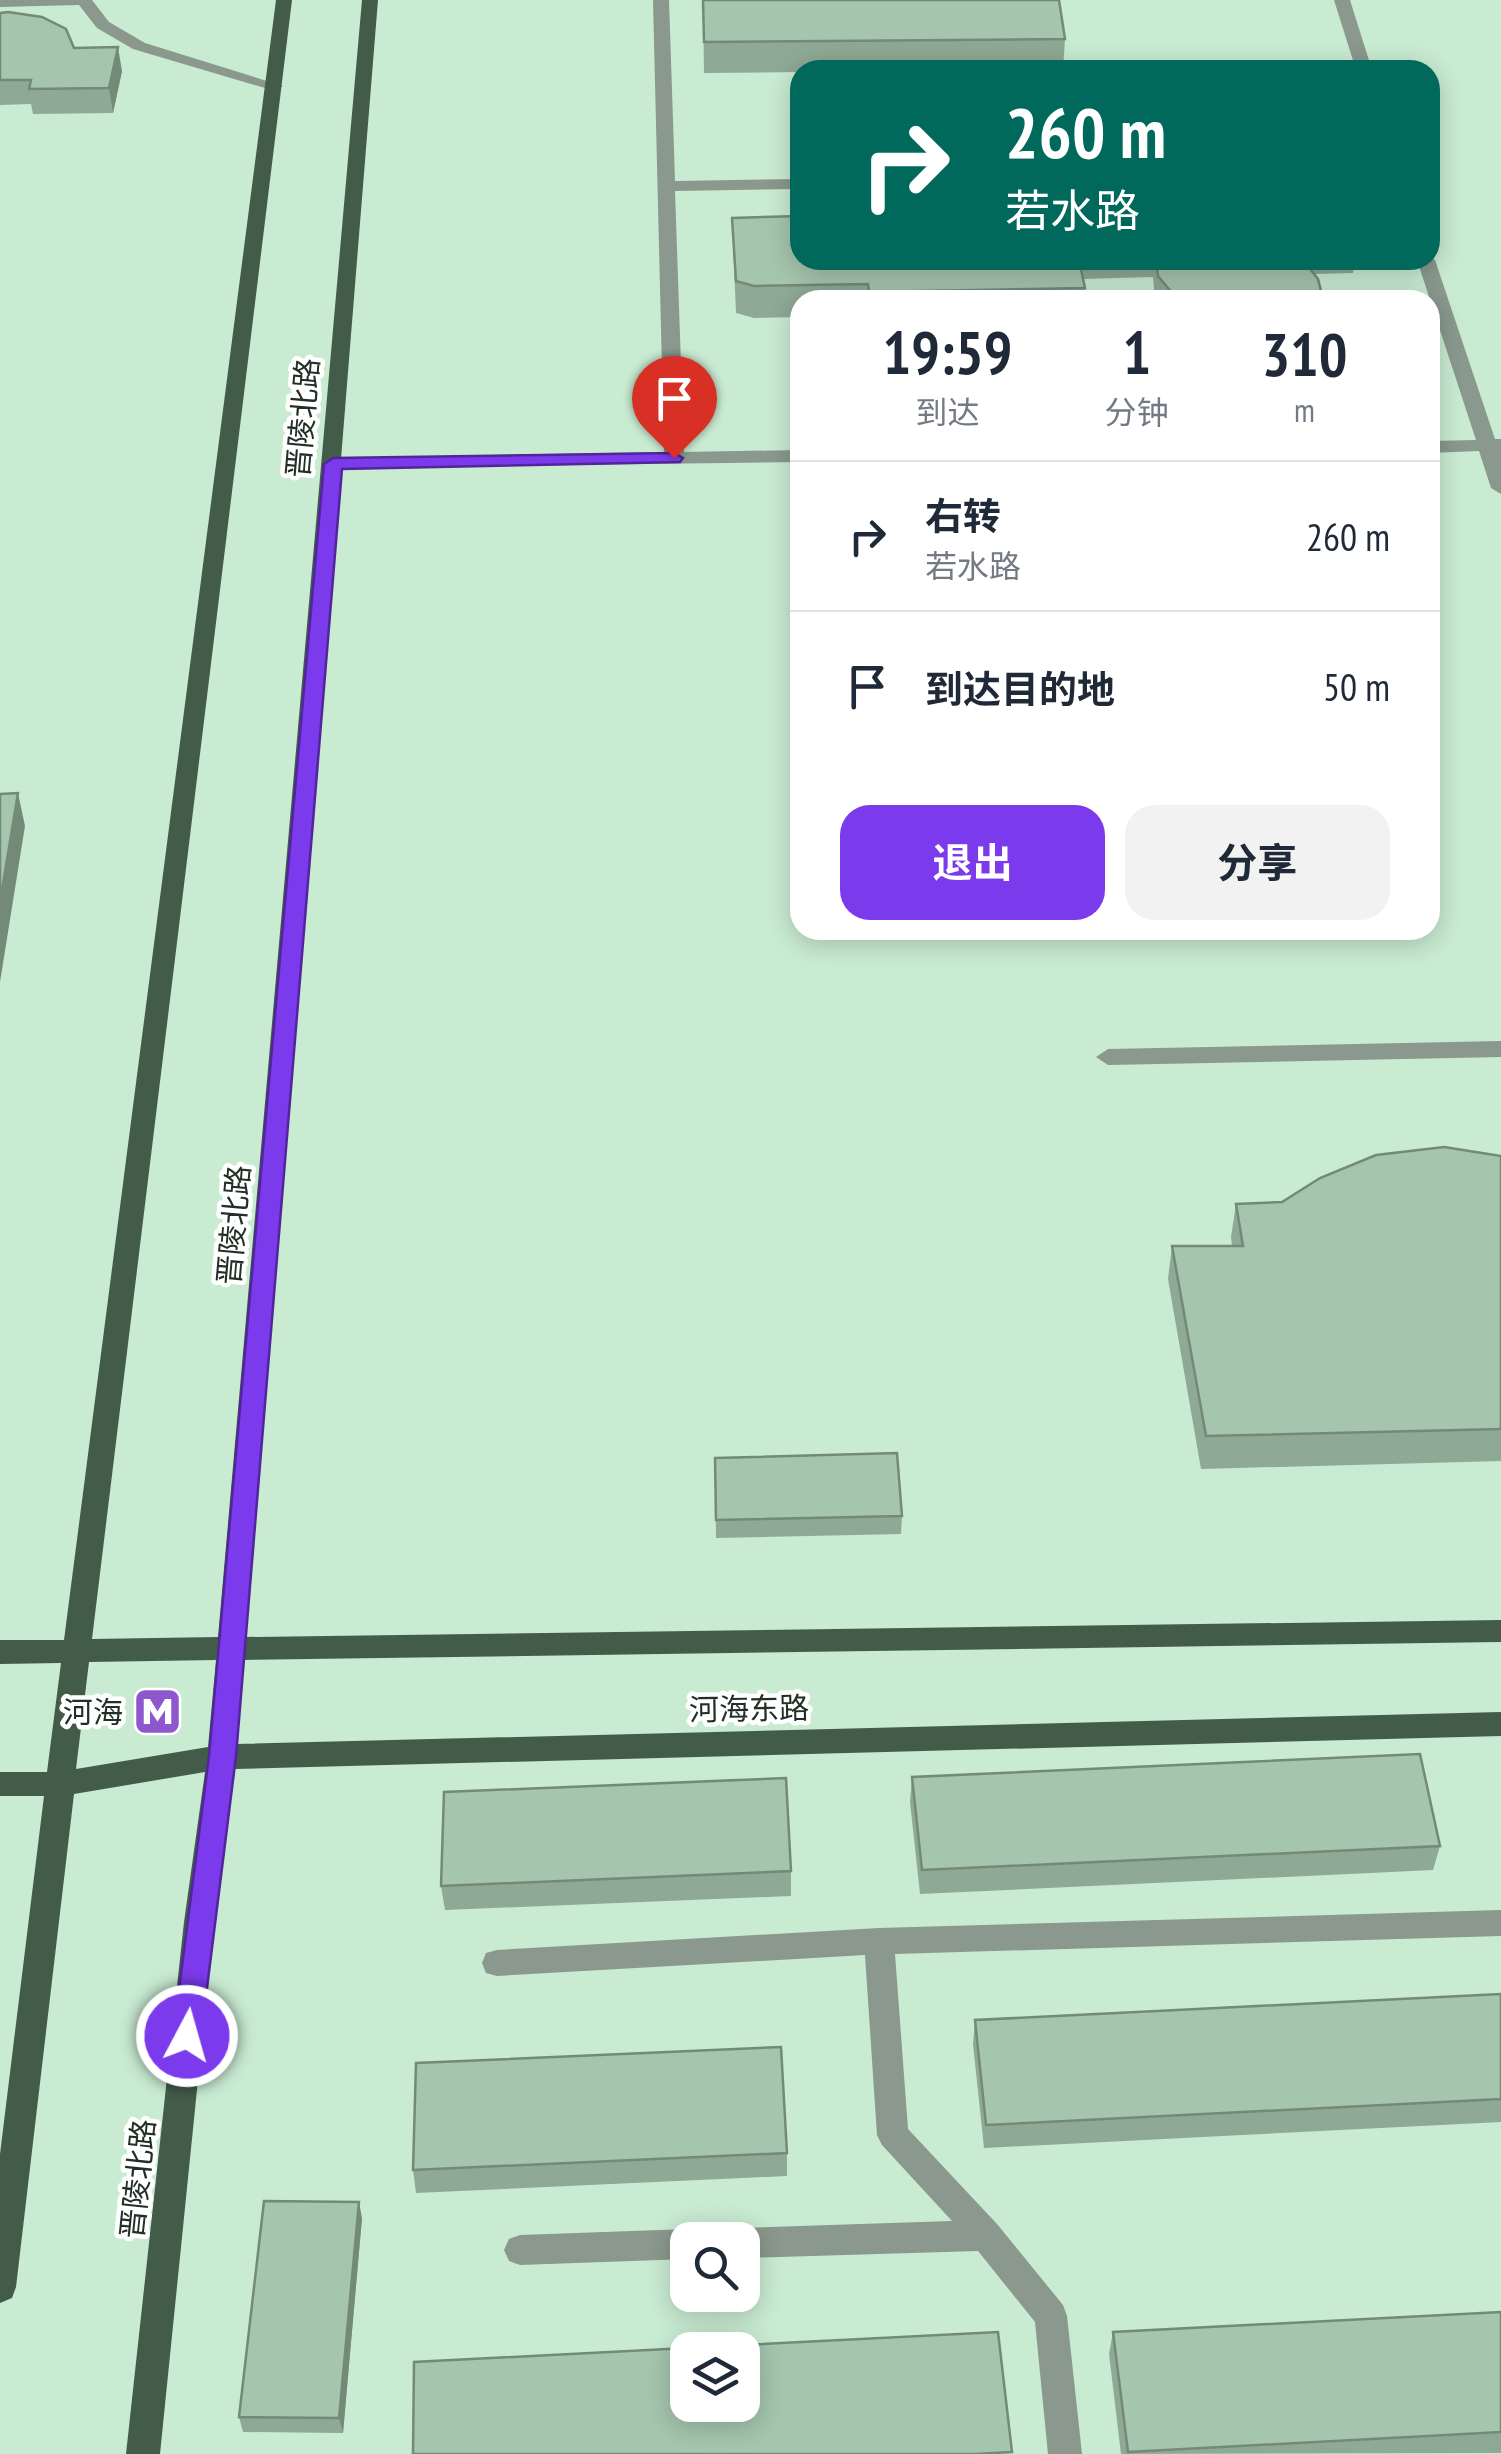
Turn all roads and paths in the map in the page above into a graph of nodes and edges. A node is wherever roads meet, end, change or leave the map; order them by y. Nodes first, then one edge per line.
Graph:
1 (284, 0) edge
2 (370, 0) edge
3 (662, 0) edge
4 (1342, 0) edge
5 (0, 2) edge
6 (1361, 60) edge
7 (275, 86) junction
8 (790, 184) edge
9 (666, 186) junction
10 (1440, 298) edge
11 (1440, 446) edge
12 (1494, 446) edge
13 (790, 456) edge
14 (674, 458) junction
15 (333, 464) junction
16 (1501, 488) edge
17 (1501, 1049) edge
18 (1108, 1057) dead end
19 (1501, 1631) edge
20 (232, 1648) junction
21 (0, 1652) edge
22 (76, 1652) junction
23 (1501, 1724) edge
24 (222, 1756) junction
25 (0, 1784) edge
26 (60, 1784) junction
27 (1501, 1922) edge
28 (880, 1941) junction
29 (497, 1962) dead end
30 (986, 2235) junction
31 (760, 2241) edge
32 (670, 2245) edge
33 (520, 2250) dead end
34 (0, 2287) edge
35 (143, 2454) edge
36 (1065, 2454) edge

1 - 7 main road
2 - 15 main road, 晋陵北路
3 - 9 lane
4 - 6 lane
5 - 7 lane
7 - 22 main road
8 - 9 lane
9 - 14 lane
10 - 12 lane
11 - 12 lane
12 - 16 lane
13 - 14 lane
14 - 15 lane
15 - 20 main road, 晋陵北路
17 - 18 lane
19 - 20 main road
20 - 22 main road
20 - 24 main road, 晋陵北路
21 - 22 main road
22 - 26 main road
23 - 24 main road, 河海东路
24 - 26 main road, 河海东路
24 - 35 main road, 晋陵北路
25 - 26 main road, 河海东路
26 - 34 main road
27 - 28 lane
28 - 29 lane
28 - 30 lane
30 - 31 lane
30 - 36 lane
32 - 33 lane

